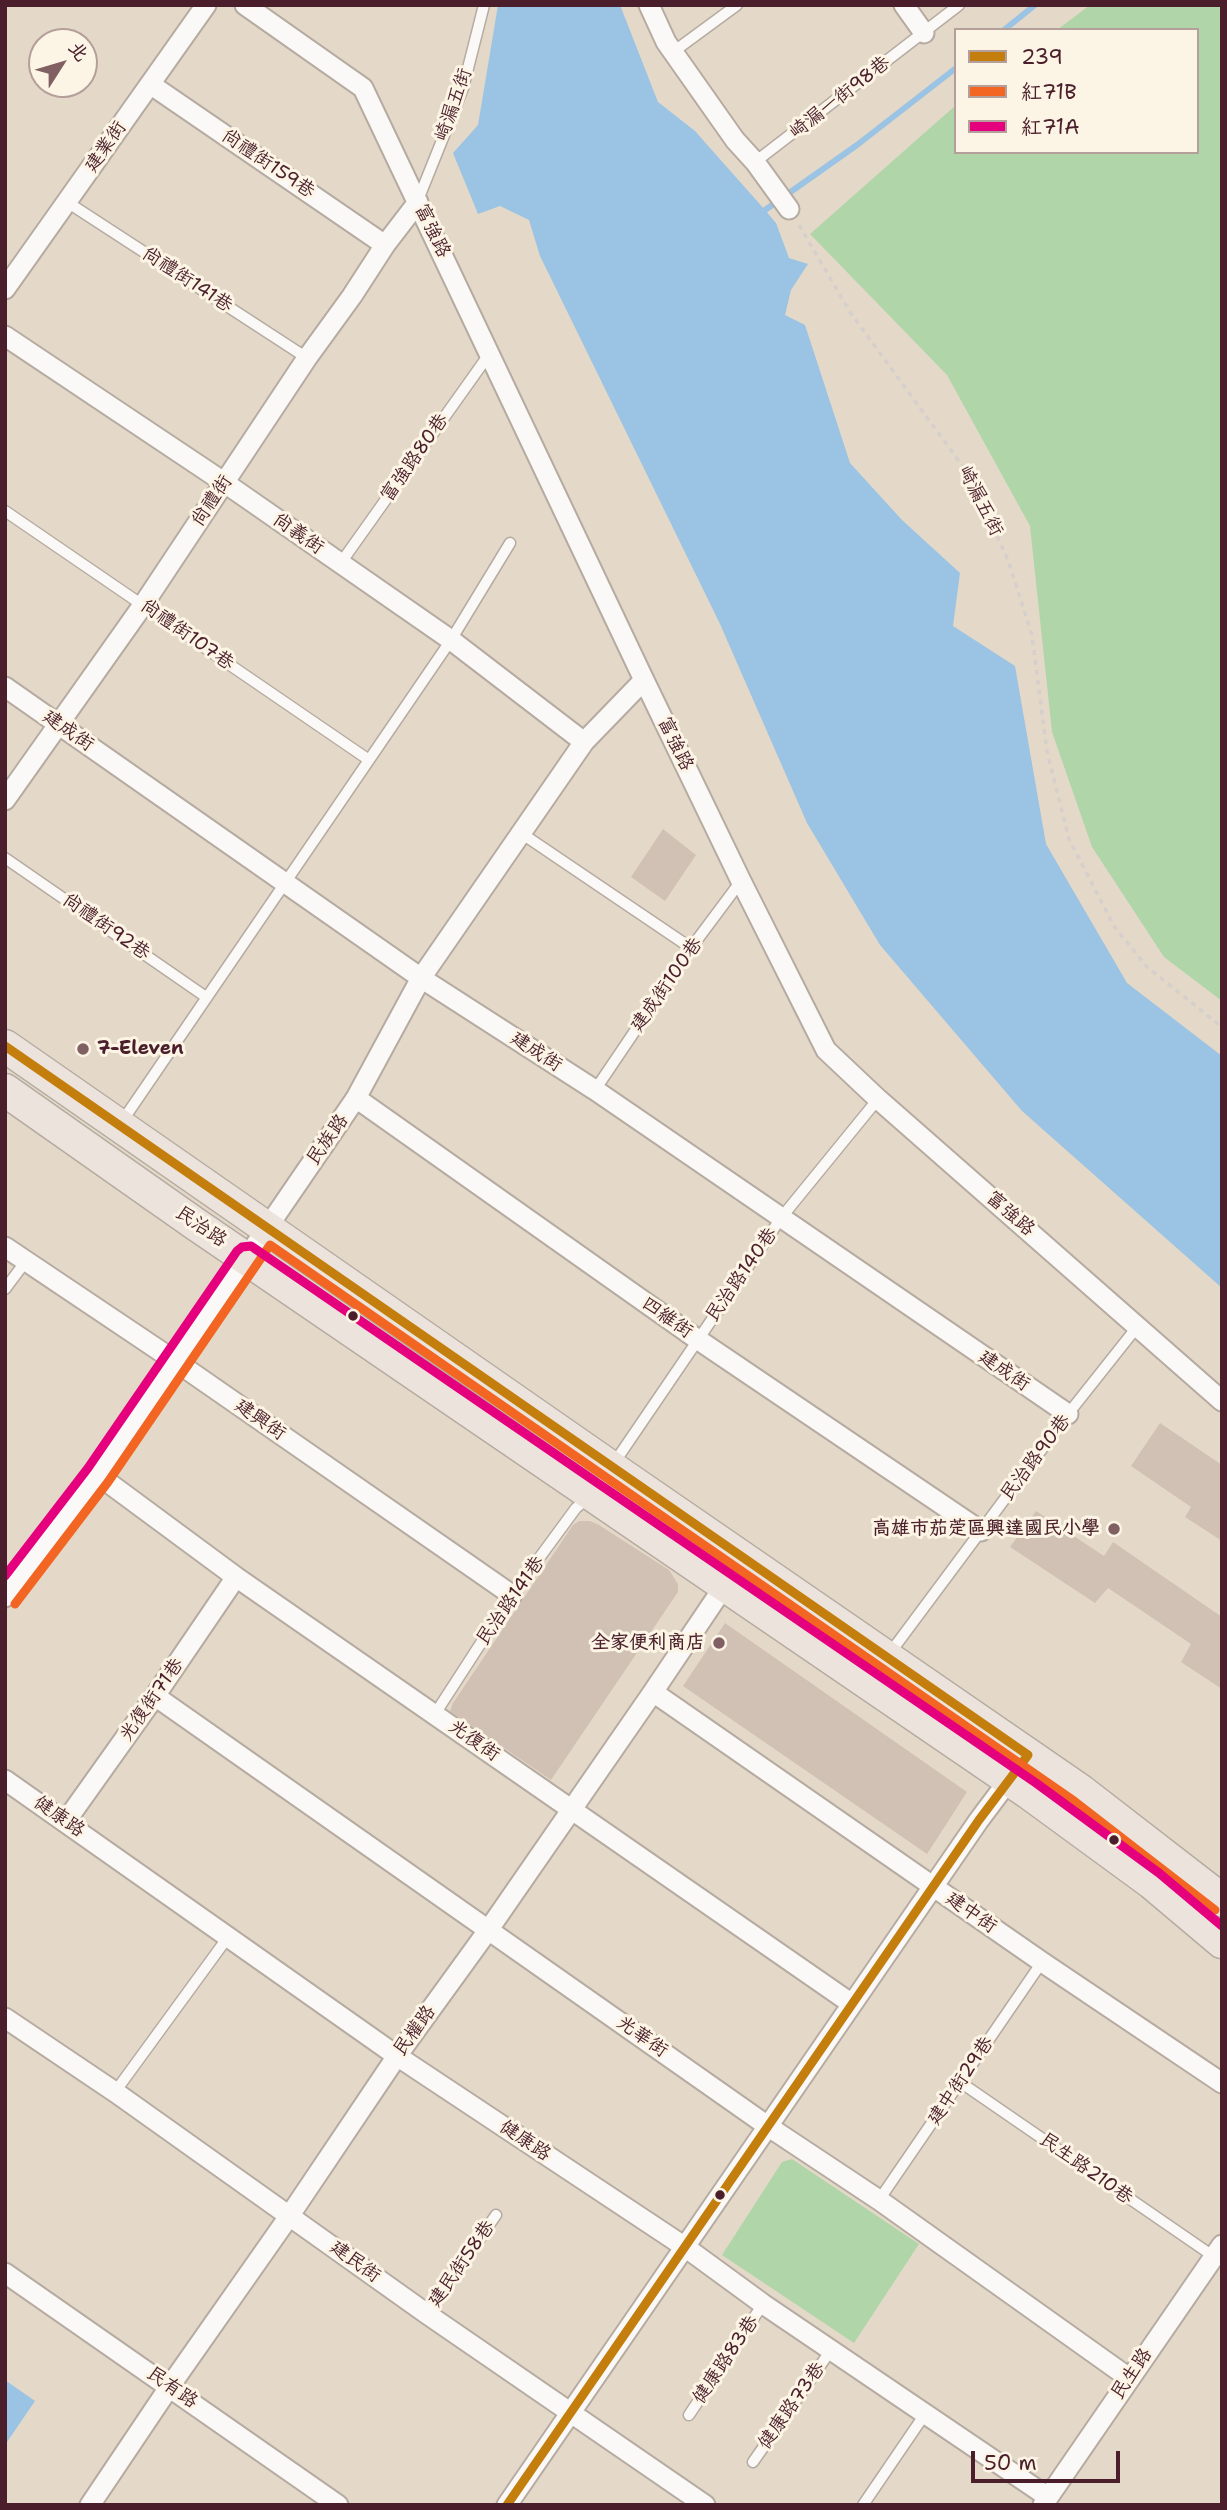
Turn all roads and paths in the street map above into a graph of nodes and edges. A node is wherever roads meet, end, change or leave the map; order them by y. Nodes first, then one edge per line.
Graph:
1 (206, 5) edge
2 (245, 5) edge
3 (484, 5) edge
4 (649, 5) edge
5 (737, 5) edge
6 (904, 5) edge
7 (960, 5) edge
8 (924, 33) junction
9 (673, 52) junction
10 (150, 85) junction
11 (755, 162) junction
12 (67, 202) junction
13 (418, 202) junction
14 (789, 209) joint
15 (385, 244) junction
16 (5, 289) edge
17 (5, 336) edge
18 (490, 352) junction
19 (307, 358) junction
20 (225, 484) junction
21 (5, 510) edge
22 (510, 543) dead end
23 (340, 564) junction
24 (143, 604) junction
25 (451, 640) junction
26 (644, 680) junction
27 (5, 687) edge
28 (59, 724) junction
29 (584, 742) junction
30 (369, 760) junction
31 (5, 800) edge
32 (521, 833) junction
33 (5, 858) edge
34 (741, 881) junction
35 (285, 883) junction
36 (691, 948) junction
37 (421, 978) junction
38 (206, 997) junction
39 (1222, 1027) edge
40 (5, 1046) edge
41 (5, 1090) edge
42 (594, 1090) junction
43 (356, 1098) junction
44 (878, 1099) junction
45 (118, 1126) junction
46 (780, 1218) junction
47 (267, 1228) junction
48 (5, 1247) edge
49 (247, 1258) junction
50 (26, 1261) junction
51 (5, 1289) edge
52 (1137, 1327) junction
53 (697, 1339) junction
54 (175, 1361) junction
55 (1222, 1401) edge
56 (1068, 1414) junction
57 (612, 1468) junction
58 (98, 1475) junction
59 (593, 1494) junction
60 (981, 1531) junction
61 (743, 1558) junction
62 (236, 1577) junction
63 (725, 1584) junction
64 (512, 1595) junction
65 (6, 1596) edge
66 (886, 1658) junction
67 (653, 1692) junction
68 (155, 1696) junction
69 (435, 1714) junction
70 (1028, 1755) junction
71 (5, 1780) edge
72 (1009, 1780) junction
73 (571, 1808) junction
74 (66, 1821) junction
75 (935, 1887) junction
76 (1222, 1900) edge
77 (489, 1929) junction
78 (228, 1937) junction
79 (1222, 1942) edge
80 (1042, 1962) junction
81 (852, 2004) junction
82 (5, 2018) edge
83 (397, 2056) junction
84 (960, 2082) junction
85 (1222, 2083) edge
86 (115, 2092) junction
87 (769, 2127) junction
88 (879, 2200) junction
89 (290, 2215) junction
90 (496, 2215) dead end
91 (685, 2247) junction
92 (1217, 2250) edge
93 (5, 2273) edge
94 (763, 2305) junction
95 (427, 2314) junction
96 (831, 2350) junction
97 (1129, 2378) junction
98 (170, 2386) junction
99 (571, 2412) junction
100 (925, 2414) junction
101 (689, 2415) dead end
102 (753, 2462) dead end
103 (1045, 2501) edge
104 (90, 2505) edge
105 (338, 2505) edge
106 (507, 2505) edge
107 (705, 2505) edge
108 (863, 2505) edge

1 - 10 street, 建業街
2 - 13 street, 富強路
3 - 13 lane, 崎漏五街
4 - 9 street
5 - 9 lane
6 - 8 street
7 - 8 lane, 崎漏一街98巷
8 - 11 lane, 崎漏一街98巷
9 - 11 street
10 - 12 street, 建業街
10 - 15 street, 尚禮街159巷
11 - 14 street
12 - 16 street, 建業街
12 - 19 lane, 尚禮街141巷
13 - 15 street, 尚禮街
13 - 18 street, 富強路
14 - 39 path, 崎漏五街
15 - 19 street, 尚禮街
17 - 20 street, 尚義街
18 - 23 lane, 富強路80巷
18 - 26 street, 富強路
19 - 20 street, 尚禮街
20 - 23 street, 尚義街
20 - 24 street, 尚禮街
21 - 24 lane, 尚禮街107巷
22 - 25 lane
23 - 25 street, 尚義街
24 - 28 street, 尚禮街
24 - 30 lane, 尚禮街107巷
25 - 29 street, 尚義街
25 - 30 lane
26 - 29 street, 民族路
26 - 34 street, 富強路
27 - 28 street, 建成街
28 - 31 street, 尚禮街
28 - 35 street, 建成街
29 - 32 street, 民族路
30 - 35 lane
32 - 36 lane
32 - 37 street, 民族路
33 - 38 lane, 尚禮街92巷
34 - 36 lane, 建成街100巷
34 - 44 street, 富強路
35 - 37 street, 建成街
35 - 38 lane
36 - 42 lane, 建成街100巷
37 - 42 street, 建成街
37 - 43 street, 民族路
38 - 45 lane
40 - 45 main road, 民治路
41 - 49 main road, 民治路
42 - 46 street, 建成街
43 - 47 street, 民族路
43 - 53 street, 四維街
44 - 46 lane, 民治路140巷
44 - 52 street, 富強路
45 - 47 main road, 民治路
46 - 53 lane, 民治路140巷
46 - 56 street, 建成街
47 - 49 street, 民族路
47 - 57 main road, 民治路
48 - 50 street, 建興街
49 - 54 street, 民族路
49 - 59 main road, 民治路
50 - 51 lane
50 - 54 street, 建興街
52 - 55 street, 富強路
52 - 56 lane, 民治路90巷
53 - 57 lane, 民治路140巷
53 - 60 street, 四維街
54 - 58 street, 民族路
54 - 64 street, 建興街
56 - 60 lane, 民治路90巷
57 - 59 lane, 民治路140巷
57 - 61 main road, 民治路
58 - 62 street, 光復街
58 - 65 street, 民族路
59 - 63 main road, 民治路
59 - 64 lane, 民治路141巷
60 - 66 lane, 民治路90巷
61 - 63 street, 民權路
61 - 66 main road, 民治路
62 - 68 street, 光復街71巷
62 - 69 street, 光復街
63 - 67 street, 民權路
63 - 72 main road, 民治路
64 - 69 lane, 民治路141巷
66 - 70 main road, 民治路
67 - 73 street, 民權路
67 - 75 street, 建中街
68 - 74 street, 光復街71巷
68 - 77 street, 光華街
69 - 73 street, 光復街
70 - 72 street
70 - 76 main road, 民治路
71 - 74 street, 健康路
72 - 75 street
72 - 79 main road, 民治路
73 - 77 street, 民權路
73 - 81 street, 光復街
74 - 78 street, 健康路
75 - 80 street, 建中街
75 - 81 street
77 - 83 street, 民權路
77 - 87 street, 光華街
78 - 83 street, 健康路
78 - 86 lane
80 - 84 lane, 建中街29巷
80 - 85 street, 建中街
81 - 87 street
82 - 86 street, 建民街
83 - 89 street, 民權路
83 - 91 street, 健康路
84 - 88 lane, 建中街29巷
84 - 92 lane, 民生路210巷
86 - 89 street, 建民街
87 - 88 street, 光華街
87 - 91 street
88 - 97 street, 光華街
89 - 95 street, 建民街
89 - 98 street, 民權路
90 - 95 lane, 建民街58巷
91 - 94 street, 健康路
91 - 99 street
92 - 97 street, 民生路
93 - 98 street, 民有路
94 - 96 street, 健康路
94 - 101 lane, 健康路83巷
95 - 99 street, 建民街
96 - 100 street, 健康路
96 - 102 lane, 健康路73巷
97 - 103 street, 民生路
98 - 104 street, 民權路
98 - 105 street, 民有路
99 - 106 street
99 - 107 street, 建民街
100 - 103 street, 健康路
100 - 108 lane

